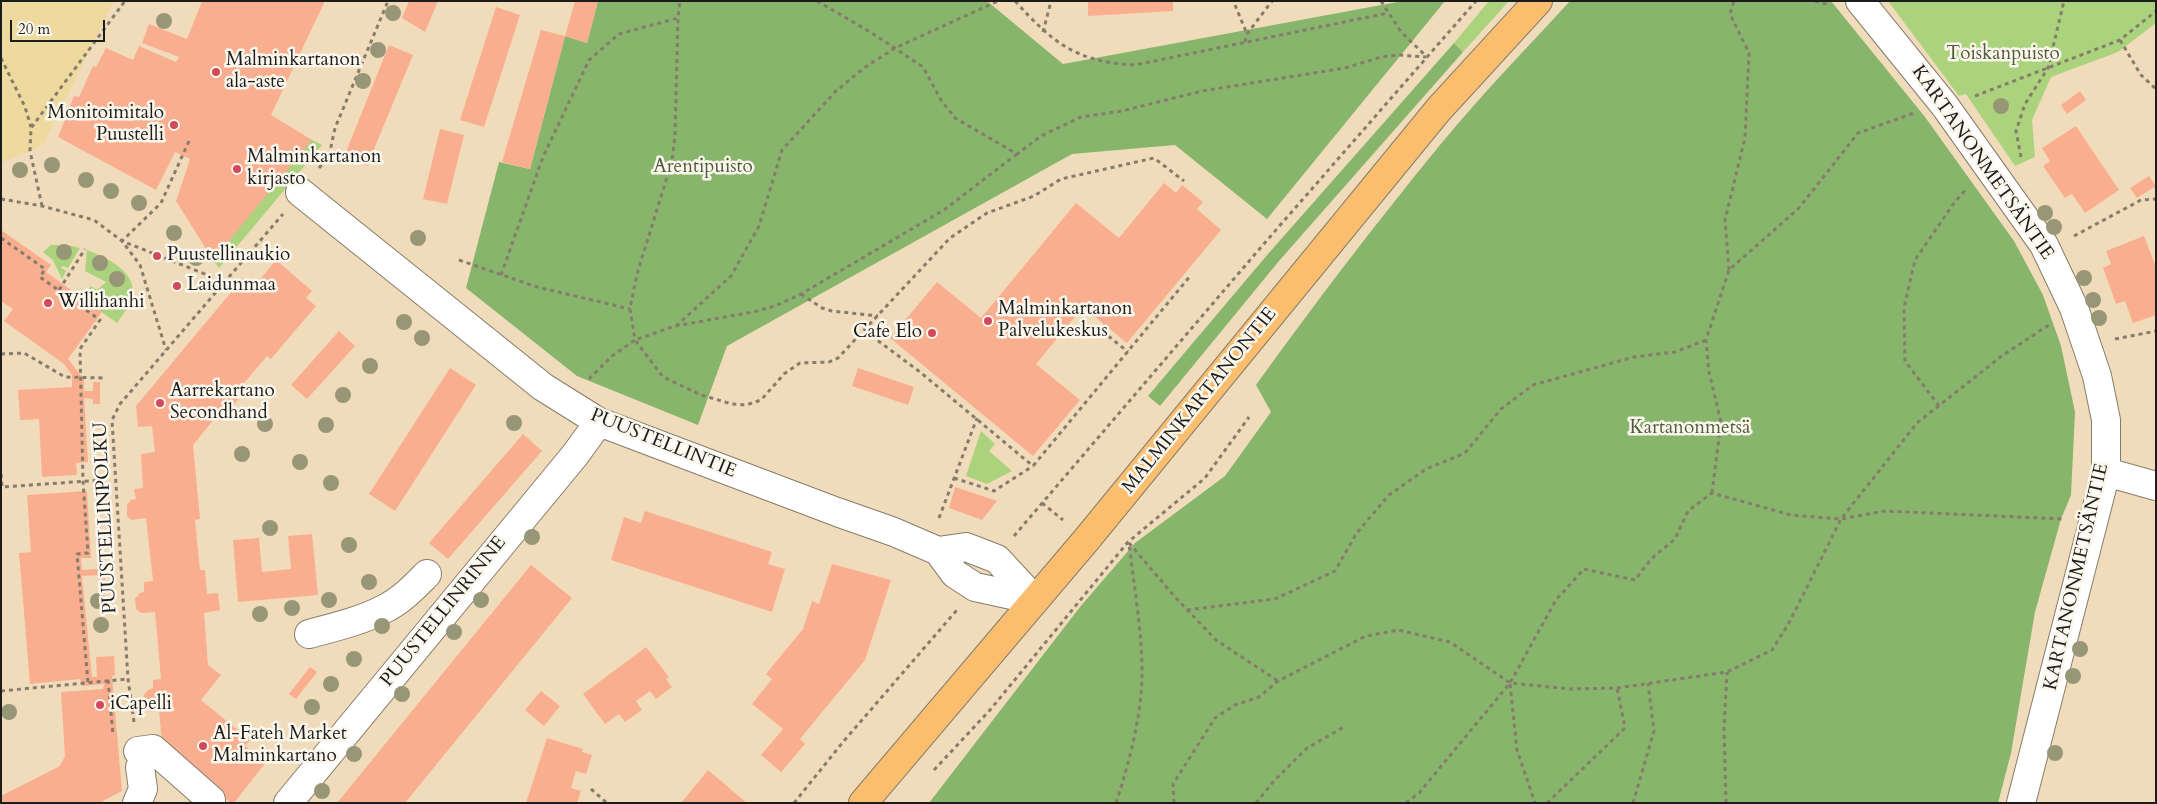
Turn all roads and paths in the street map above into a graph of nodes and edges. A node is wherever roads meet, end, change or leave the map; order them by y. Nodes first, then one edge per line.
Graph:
1 (125, 1) edge
2 (388, 1) edge
3 (680, 1) edge
4 (818, 1) edge
5 (998, 1) edge
6 (1014, 1) edge
7 (1051, 1) edge
8 (1272, 1) edge
9 (1381, 1) edge
10 (1476, 1) edge
11 (1538, 1) edge
12 (1734, 1) edge
13 (1860, 1) edge
14 (2064, 1) edge
15 (1235, 5) dead end
16 (2156, 11) edge
17 (1388, 13) junction
18 (678, 18) junction
19 (1043, 32) junction
20 (1247, 34) junction
21 (2120, 40) junction
22 (1245, 42) junction
23 (895, 48) junction
24 (1427, 57) junction
25 (1, 58) edge
26 (2048, 68) junction
27 (2156, 89) edge
28 (1945, 106) junction
29 (31, 128) junction
30 (190, 142) dead end
31 (1017, 154) junction
32 (2021, 157) dead end
33 (1987, 165) junction
34 (1184, 181) dead end
35 (300, 192) joint
36 (1, 199) edge
37 (2156, 199) edge
38 (42, 206) junction
39 (267, 234) dead end
40 (2074, 236) dead end
41 (1, 238) edge
42 (122, 241) junction
43 (85, 249) dead end
44 (459, 260) dead end
45 (1729, 270) junction
46 (1191, 274) dead end
47 (502, 275) junction
48 (225, 282) junction
49 (59, 290) junction
50 (801, 294) junction
51 (2074, 308) junction
52 (630, 309) junction
53 (878, 316) junction
54 (1105, 325) dead end
55 (675, 326) junction
56 (865, 331) junction
57 (2156, 331) edge
58 (2114, 339) dead end
59 (635, 340) junction
60 (1706, 340) junction
61 (166, 350) junction
62 (1128, 352) junction
63 (1, 354) edge
64 (80, 377) junction
65 (104, 378) dead end
66 (583, 385) dead end
67 (1939, 406) junction
68 (1249, 417) dead end
69 (977, 418) junction
70 (600, 422) junction
71 (1033, 466) junction
72 (2106, 472) junction
73 (1, 474) edge
74 (954, 478) junction
75 (103, 480) dead end
76 (83, 481) junction
77 (2156, 486) edge
78 (2, 487) edge
79 (1712, 493) junction
80 (939, 518) dead end
81 (1841, 519) junction
82 (2070, 519) dead end
83 (1128, 542) junction
84 (938, 551) junction
85 (997, 559) junction
86 (427, 574) dead end
87 (975, 587) junction
88 (1035, 600) junction
89 (1187, 610) junction
90 (309, 634) dead end
91 (1727, 672) junction
92 (128, 679) junction
93 (1278, 681) junction
94 (88, 683) junction
95 (1648, 683) junction
96 (1510, 684) junction
97 (1618, 688) junction
98 (1, 691) edge
99 (1344, 727) dead end
100 (930, 774) dead end
101 (140, 777) edge
102 (592, 789) dead end
103 (211, 800) dead end
104 (115, 803) edge
105 (288, 803) edge
106 (608, 803) edge
107 (794, 803) edge
108 (863, 803) edge
109 (1116, 803) edge
110 (1174, 803) edge
111 (1256, 803) edge
112 (1406, 803) edge
113 (1535, 803) edge
114 (1547, 803) edge
115 (1633, 803) edge
116 (1726, 803) edge
117 (2021, 803) edge

1 - 29 path
2 - 35 path
3 - 18 path
4 - 23 path
5 - 23 path
6 - 19 path
7 - 19 path
8 - 20 path
9 - 17 path
10 - 24 path
11 - 88 main road, MALMINKARTANONTIE
12 - 45 path
13 - 28 street, KARTANONMETSÄNTIE
14 - 26 path
15 - 20 path
16 - 21 path
17 - 22 path
17 - 24 path
18 - 47 path
18 - 52 path
19 - 22 path
20 - 22 path
21 - 26 path
21 - 27 path
23 - 31 path
23 - 55 path
24 - 31 path
24 - 85 path
25 - 29 path
26 - 28 path
26 - 32 path
28 - 33 street, KARTANONMETSÄNTIE
28 - 45 path
29 - 38 path
30 - 42 path
31 - 50 path
33 - 51 street, KARTANONMETSÄNTIE
33 - 67 path
34 - 53 path
35 - 70 street, PUUSTELLINTIE
36 - 38 path
37 - 40 path
38 - 42 path
39 - 48 path, PUUSTELLINPOLKU
41 - 49 path
42 - 48 path
42 - 61 path
43 - 49 path
44 - 47 path
45 - 60 path
46 - 62 path
47 - 52 path
48 - 61 path, PUUSTELLINPOLKU
49 - 64 path
50 - 53 path
50 - 55 path
51 - 67 path
51 - 72 street, KARTANONMETSÄNTIE
52 - 59 path
53 - 56 path
54 - 62 path
55 - 59 path
56 - 59 path
56 - 69 path
57 - 58 path
59 - 66 path
60 - 79 path
60 - 89 path
61 - 92 path, PUUSTELLINPOLKU
62 - 71 path
63 - 64 path
64 - 65 path
64 - 76 path
67 - 81 path
68 - 83 path
69 - 71 path
69 - 74 path
70 - 84 street, PUUSTELLINTIE
70 - 105 street, PUUSTELLINRINNE
71 - 74 path
72 - 77 street
72 - 117 street, KARTANONMETSÄNTIE
73 - 78 path
74 - 80 path
75 - 76 path
76 - 78 path
76 - 94 path
79 - 81 path
79 - 96 path
81 - 82 path
81 - 91 path
83 - 89 path
83 - 100 path
83 - 109 path
84 - 85 street
84 - 87 street
85 - 88 street
86 - 90 street
87 - 88 street
87 - 107 path
88 - 108 main road, MALMINKARTANONTIE
89 - 93 path
91 - 95 path
91 - 116 path
92 - 94 path
92 - 101 path, PUUSTELLINPOLKU
93 - 96 path
93 - 110 path
94 - 98 path
95 - 97 path
95 - 115 path
96 - 97 path
96 - 112 path
96 - 113 path
97 - 114 path
99 - 111 path
101 - 103 street
101 - 104 street
102 - 106 path

